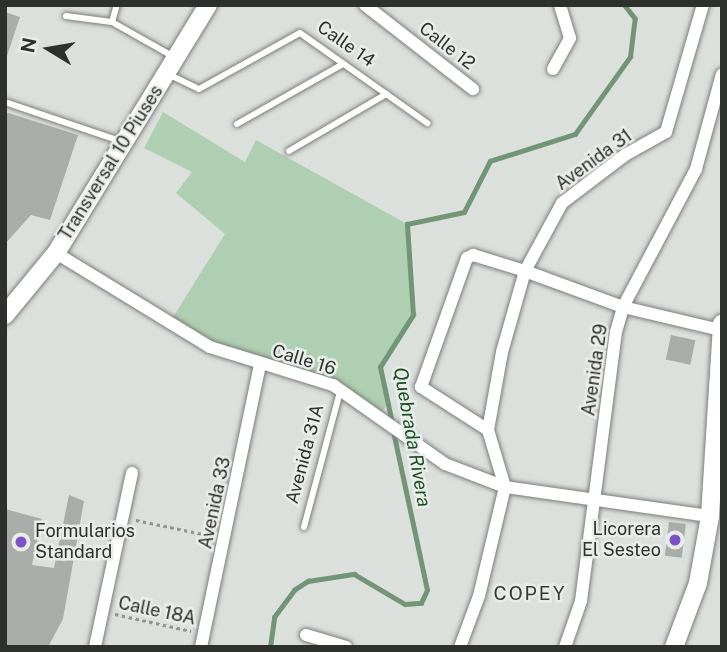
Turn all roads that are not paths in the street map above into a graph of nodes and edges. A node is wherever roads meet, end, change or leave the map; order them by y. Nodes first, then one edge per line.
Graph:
1 (117, 5) edge
2 (208, 5) edge
3 (365, 5) edge
4 (560, 5) edge
5 (703, 5) edge
6 (66, 16) dead end
7 (112, 22) junction
8 (344, 64) junction
9 (171, 66) junction
10 (554, 69) dead end
11 (722, 74) edge
12 (473, 89) dead end
13 (386, 94) junction
14 (5, 102) edge
15 (427, 123) dead end
16 (237, 124) dead end
17 (125, 143) junction
18 (289, 151) dead end
19 (56, 253) junction
20 (525, 271) junction
21 (623, 307) junction
22 (5, 315) edge
23 (721, 326) edge
24 (260, 365) junction
25 (341, 390) junction
26 (488, 430) junction
27 (132, 473) dead end
28 (505, 487) junction
29 (595, 500) junction
30 (710, 516) junction
31 (304, 527) dead end
32 (306, 635) dead end
33 (95, 647) edge
34 (201, 647) edge
35 (346, 647) edge
36 (460, 647) edge
37 (565, 647) edge
38 (674, 647) edge

1 - 7 lane
2 - 9 street, Transversal 10 Piuses
3 - 12 street, Calle 12
4 - 10 street
5 - 20 street, Avenida 31
6 - 7 lane
7 - 9 lane
8 - 9 lane, Calle 14
8 - 13 lane, Calle 14
8 - 16 lane
9 - 17 street, Transversal 10 Piuses
11 - 21 street, Avenida 29
13 - 15 lane, Calle 14
13 - 18 lane
14 - 17 lane
17 - 19 street, Transversal 10 Piuses
19 - 22 street, Transversal 10 Piuses
19 - 24 street, Calle 16
20 - 21 street
20 - 26 street, Avenida 31
20 - 26 street
21 - 23 street
21 - 29 street, Avenida 29
23 - 30 street
24 - 25 street, Calle 16
24 - 34 street, Avenida 33
25 - 28 street, Calle 16
25 - 31 lane, Avenida 31A
26 - 28 street
27 - 33 street
28 - 29 street, Calle 16
28 - 36 street
29 - 30 street, Calle 16
29 - 37 street, Avenida 29
30 - 38 street
32 - 35 street

